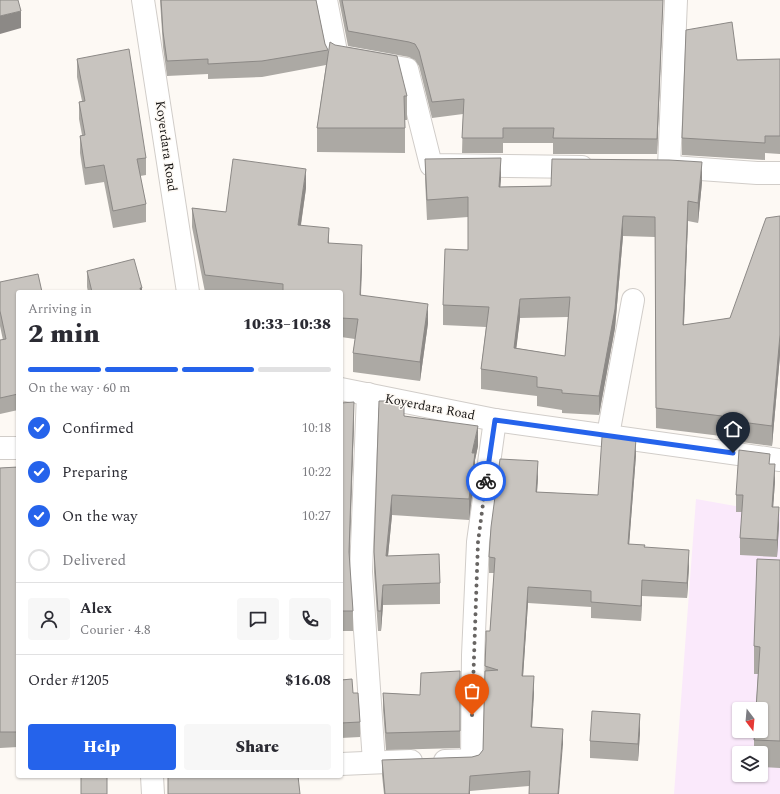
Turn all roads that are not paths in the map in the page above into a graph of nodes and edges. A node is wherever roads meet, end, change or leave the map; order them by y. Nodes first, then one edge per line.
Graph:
1 (143, 0) edge
2 (326, 0) edge
3 (676, 0) edge
4 (605, 167) edge
5 (780, 172) edge
6 (188, 290) edge
7 (633, 300) dead end
8 (343, 389) edge
9 (368, 394) junction
10 (495, 420) junction
11 (608, 436) junction
12 (0, 448) edge
13 (16, 448) edge
14 (780, 460) edge
15 (374, 762) junction
16 (343, 764) edge
17 (152, 778) edge
18 (153, 794) edge

1 - 6 street, Koyerdara Road
2 - 4 street
3 - 5 street
7 - 11 street
8 - 9 street, Koyerdara Road
9 - 10 street, Koyerdara Road
9 - 15 street
10 - 11 street, Koyerdara Road
10 - 15 street
11 - 14 street, Koyerdara Road
12 - 13 street
15 - 16 street
17 - 18 street

